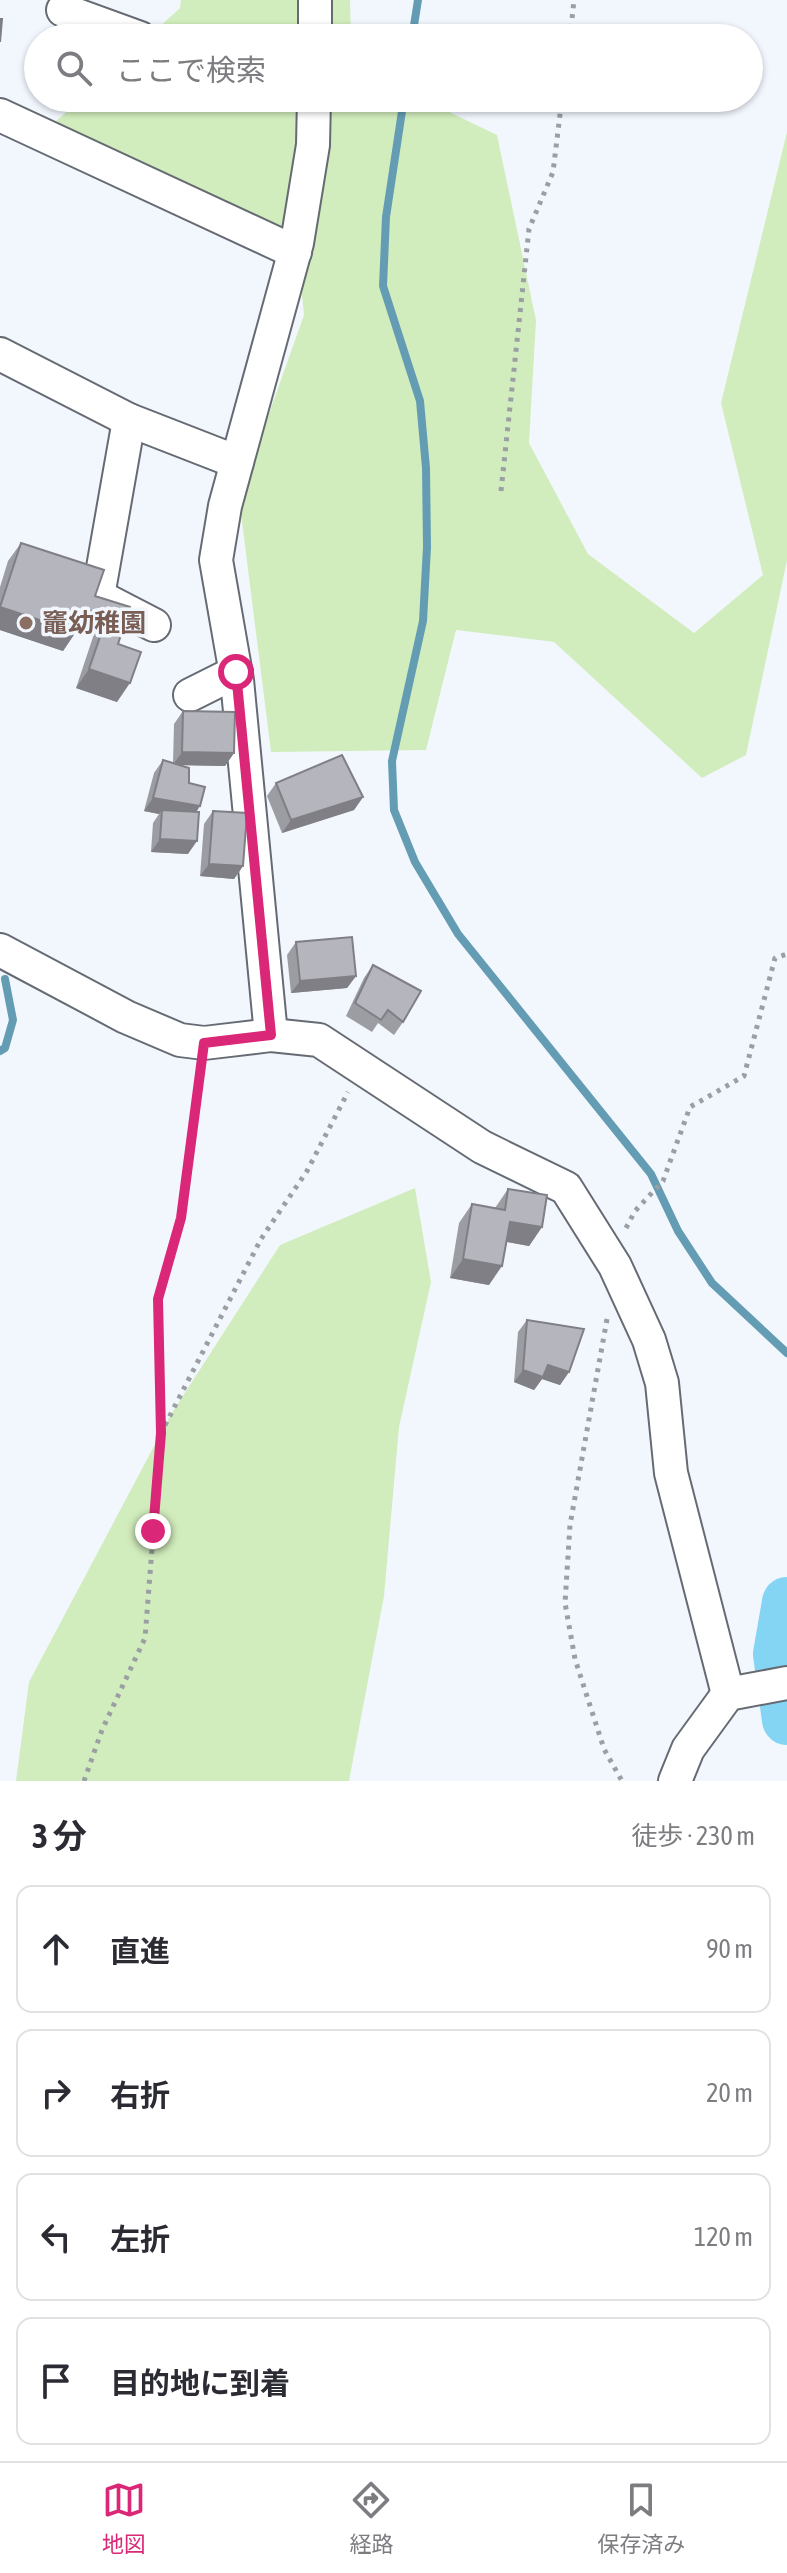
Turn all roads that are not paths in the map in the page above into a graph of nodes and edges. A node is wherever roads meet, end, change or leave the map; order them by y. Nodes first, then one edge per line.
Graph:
1 (315, 0) edge
2 (63, 10) dead end
3 (102, 24) edge
4 (315, 24) edge
5 (314, 112) edge
6 (0, 115) edge
7 (295, 252) junction
8 (0, 354) edge
9 (129, 420) junction
10 (237, 462) junction
11 (154, 625) dead end
12 (236, 672) junction
13 (190, 695) dead end
14 (0, 950) edge
15 (271, 1035) junction
16 (787, 1683) edge
17 (735, 1693) junction
18 (675, 1781) edge

1 - 4 street
2 - 3 street
5 - 7 street
6 - 7 street
7 - 10 street
8 - 9 street
9 - 10 street
9 - 11 street
10 - 12 street
12 - 13 street
12 - 15 street
14 - 15 street
15 - 17 street
16 - 17 street
17 - 18 street

